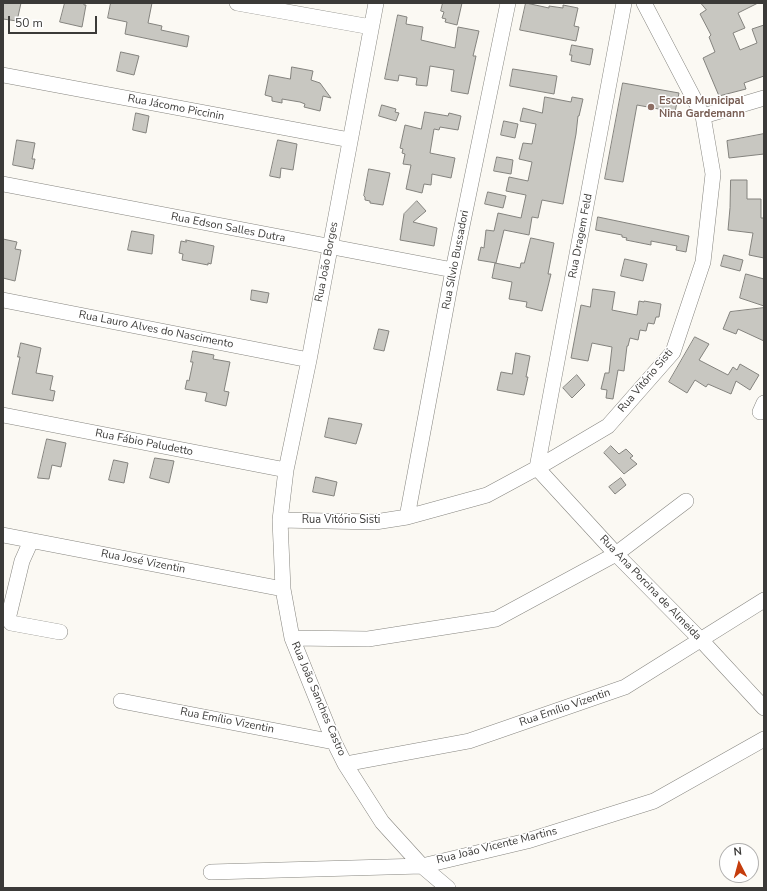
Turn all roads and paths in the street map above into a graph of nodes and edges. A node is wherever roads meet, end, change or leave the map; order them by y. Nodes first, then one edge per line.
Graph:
1 (237, 3) edge
2 (376, 3) edge
3 (508, 3) edge
4 (624, 3) edge
5 (644, 3) edge
6 (371, 27) junction
7 (3, 75) edge
8 (764, 98) edge
9 (703, 116) junction
10 (350, 140) junction
11 (3, 184) edge
12 (330, 247) junction
13 (453, 270) junction
14 (3, 300) edge
15 (309, 360) junction
16 (3, 415) edge
17 (537, 468) junction
18 (286, 470) junction
19 (686, 501) dead end
20 (407, 517) junction
21 (280, 520) junction
22 (3, 535) edge
23 (31, 541) junction
24 (616, 554) junction
25 (283, 589) junction
26 (764, 600) edge
27 (60, 632) dead end
28 (292, 638) junction
29 (701, 640) junction
30 (121, 701) dead end
31 (764, 708) edge
32 (764, 739) edge
33 (334, 742) junction
34 (345, 764) junction
35 (422, 866) junction
36 (211, 872) dead end
37 (448, 888) edge

1 - 6 street
2 - 6 street, Rua João Borges
3 - 13 street, Rua Sílvio Bussadori
4 - 17 street, Rua Dragem Feld
5 - 9 street, Rua Vitório Sisti
6 - 10 street, Rua João Borges
7 - 10 street, Rua Jácomo Piccinin
8 - 9 street
9 - 17 street, Rua Vitório Sisti
10 - 12 street, Rua João Borges
11 - 12 street, Rua Edson Salles Dutra
12 - 13 street, Rua Edson Salles Dutra
12 - 15 street, Rua João Borges
13 - 20 street, Rua Sílvio Bussadori
14 - 15 street, Rua Lauro Alves do Nascimento
15 - 18 street, Rua João Borges
16 - 18 street, Rua Fábio Paludetto
17 - 20 street, Rua Vitório Sisti
17 - 24 street, Rua Ana Porcina de Almeida
18 - 21 street, Rua João Borges
19 - 24 street
20 - 21 street, Rua Vitório Sisti
21 - 25 street, Rua João Sanches Castro
22 - 23 street, Rua José Vizentin
23 - 25 street, Rua José Vizentin
23 - 27 street
24 - 28 street
24 - 29 street, Rua Ana Porcina de Almeida
25 - 28 street, Rua João Sanches Castro
26 - 29 street, Rua Emílio Vizentin
28 - 33 street, Rua João Sanches Castro
29 - 31 street, Rua Ana Porcina de Almeida
29 - 34 street, Rua Emílio Vizentin
30 - 33 street, Rua Emílio Vizentin
32 - 35 street, Rua João Vicente Martins
33 - 34 street, Rua João Sanches Castro
34 - 35 street, Rua João Sanches Castro
35 - 36 street, Rua João Vicente Martins
35 - 37 street, Rua João Sanches Castro

